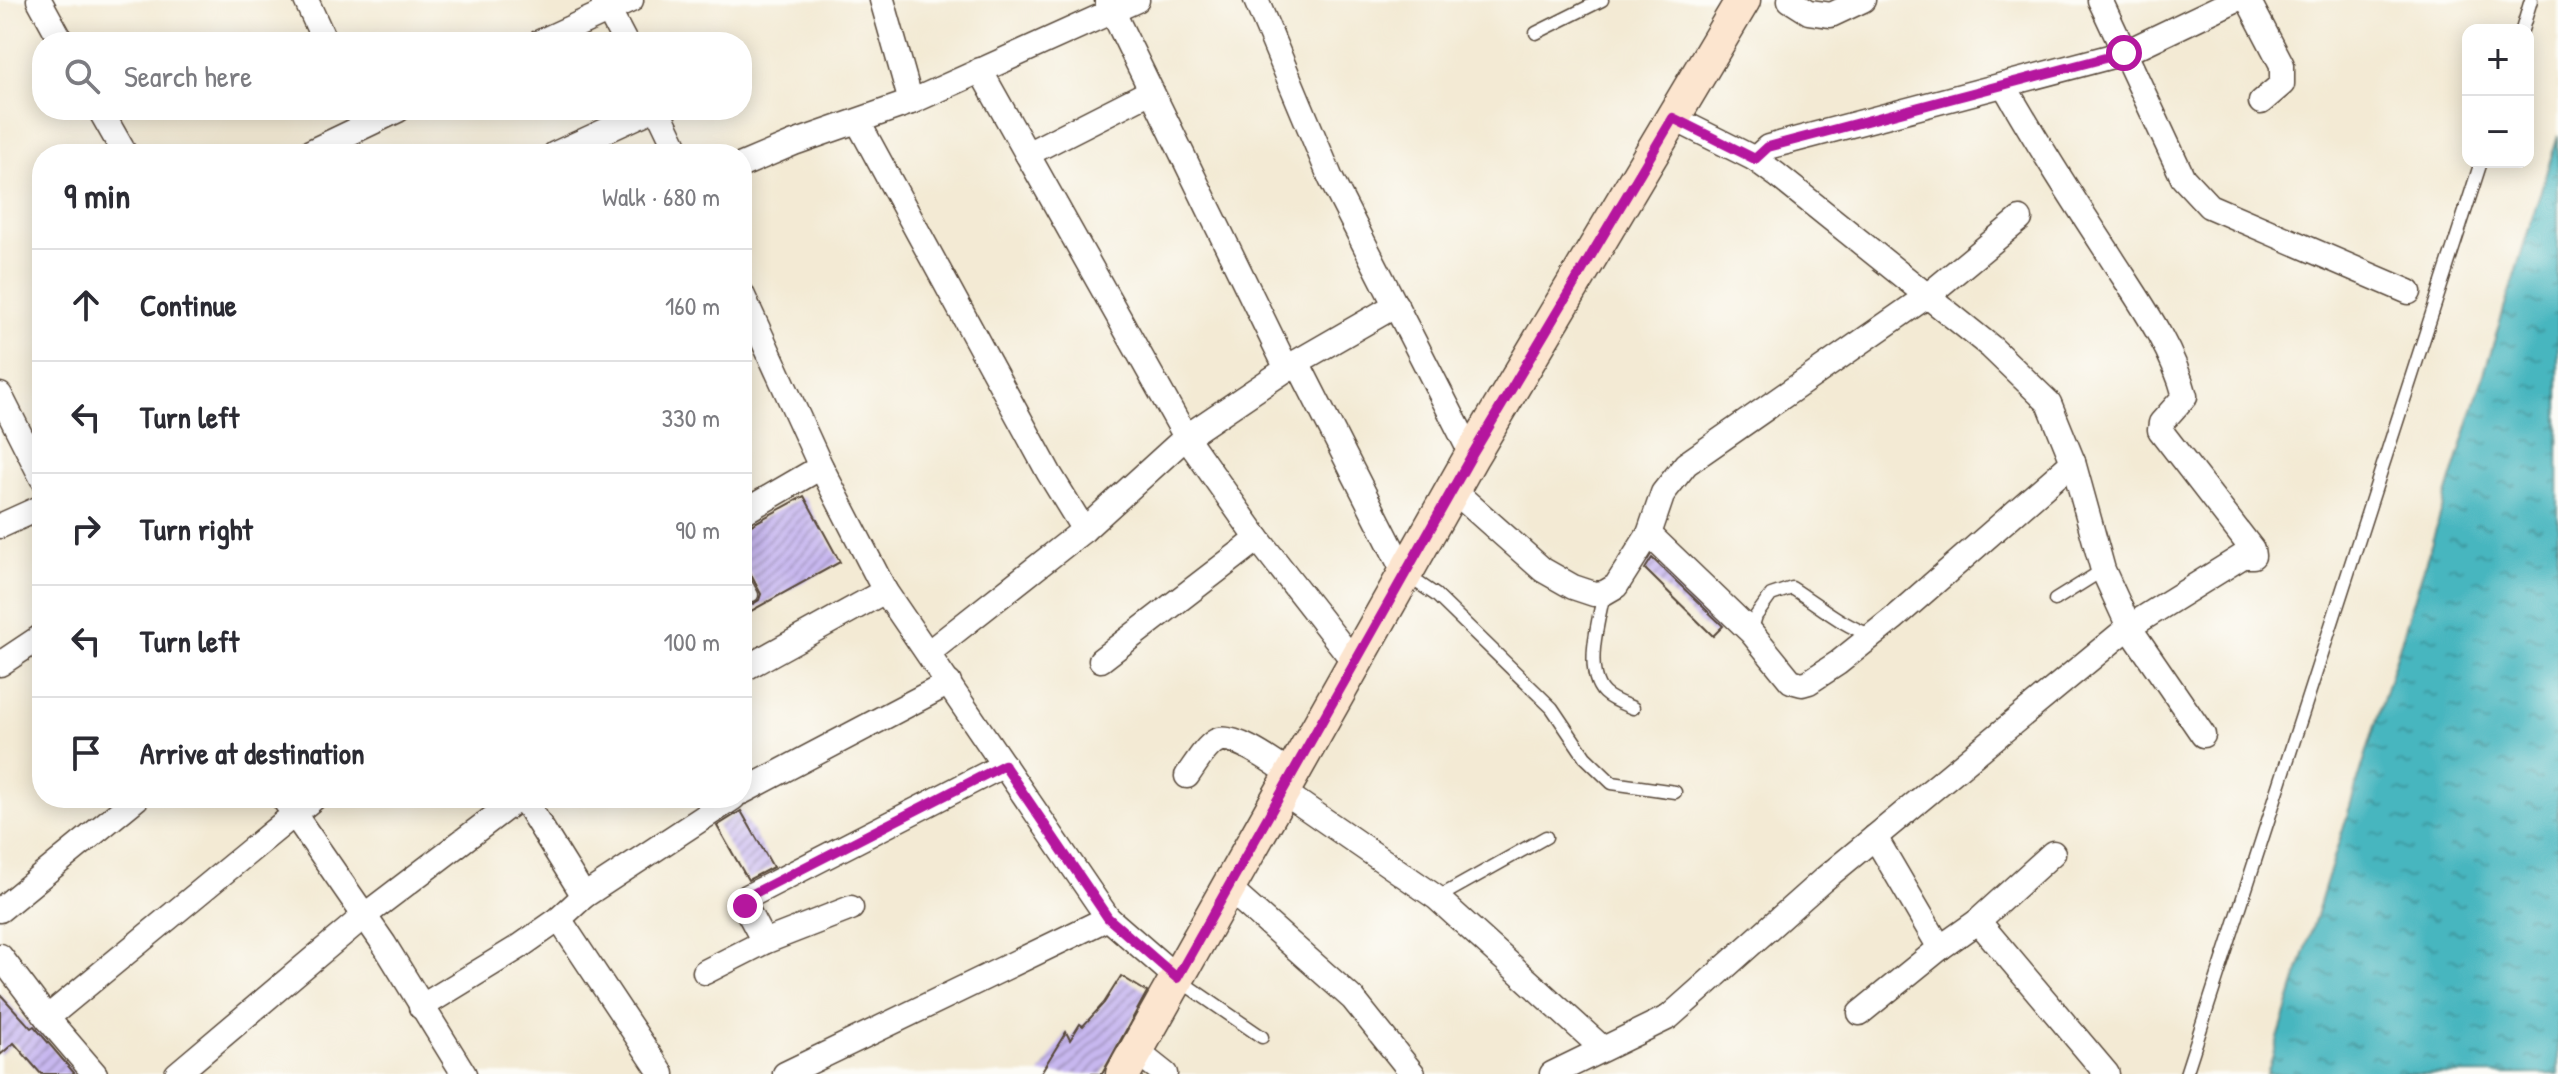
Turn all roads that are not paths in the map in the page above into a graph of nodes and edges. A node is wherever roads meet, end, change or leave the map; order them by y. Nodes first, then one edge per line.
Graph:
1 (306, 0) edge
2 (882, 0) edge
3 (1137, 0) edge
4 (1256, 0) edge
5 (1602, 0) edge
6 (1743, 0) edge
7 (1790, 0) edge
8 (1863, 0) edge
9 (2100, 0) edge
10 (2235, 0) edge
11 (2248, 0) edge
12 (2531, 0) edge
13 (47, 3) edge
14 (614, 3) edge
15 (1110, 6) edge
16 (2524, 24) edge
17 (58, 32) edge
18 (320, 32) edge
19 (559, 32) edge
20 (622, 32) edge
21 (1536, 33) dead end
22 (2124, 53) junction
23 (980, 70) junction
24 (2004, 85) junction
25 (1151, 91) junction
26 (911, 102) junction
27 (2261, 102) dead end
28 (1673, 118) junction
29 (106, 120) edge
30 (377, 120) edge
31 (629, 120) edge
32 (663, 120) edge
33 (858, 122) junction
34 (119, 144) edge
35 (327, 144) edge
36 (577, 144) edge
37 (674, 144) edge
38 (1027, 154) junction
39 (1755, 159) junction
40 (752, 161) edge
41 (2479, 168) edge
42 (2020, 219) dead end
43 (2409, 292) dead end
44 (1927, 296) junction
45 (1396, 305) junction
46 (752, 341) edge
47 (1292, 365) junction
48 (0, 395) edge
49 (1186, 437) junction
50 (1472, 455) junction
51 (32, 458) edge
52 (2073, 462) junction
53 (821, 467) junction
54 (1453, 490) junction
55 (752, 507) edge
56 (32, 512) edge
57 (0, 526) edge
58 (1084, 530) junction
59 (1649, 534) junction
60 (1258, 539) junction
61 (2103, 570) junction
62 (1405, 574) junction
63 (885, 591) junction
64 (1604, 593) junction
65 (2055, 600) dead end
66 (2129, 627) junction
67 (1751, 632) junction
68 (1871, 635) junction
69 (32, 643) edge
70 (928, 653) junction
71 (1101, 660) dead end
72 (1355, 663) junction
73 (0, 664) edge
74 (752, 664) edge
75 (949, 683) junction
76 (1633, 708) dead end
77 (2203, 735) dead end
78 (1004, 765) junction
79 (1187, 776) dead end
80 (1287, 783) junction
81 (752, 787) edge
82 (1675, 792) dead end
83 (125, 808) edge
84 (287, 808) edge
85 (290, 808) edge
86 (508, 808) edge
87 (527, 808) edge
88 (718, 808) edge
89 (1546, 837) dead end
90 (1875, 837) junction
91 (2053, 853) dead end
92 (1228, 888) junction
93 (584, 896) junction
94 (1437, 898) junction
95 (851, 908) dead end
96 (0, 910) edge
97 (364, 916) junction
98 (1108, 918) junction
99 (559, 919) junction
100 (1978, 921) junction
101 (764, 942) junction
102 (1940, 948) junction
103 (0, 956) edge
104 (705, 972) dead end
105 (1177, 978) junction
106 (421, 1007) junction
107 (1860, 1013) dead end
108 (47, 1018) junction
109 (1262, 1037) dead end
110 (1602, 1048) junction
111 (1130, 1062) edge
112 (89, 1072) edge
113 (177, 1074) edge
114 (464, 1074) edge
115 (662, 1074) edge
116 (785, 1074) edge
117 (1165, 1074) edge
118 (1413, 1074) edge
119 (1552, 1074) edge
120 (2107, 1074) edge
121 (2186, 1074) edge

1 - 18 street
2 - 26 street
3 - 15 street
4 - 45 street
5 - 21 lane
6 - 28 street
7 - 8 street
9 - 22 street
10 - 22 street
11 - 27 street
12 - 16 lane
13 - 17 street
14 - 19 street
14 - 20 street
15 - 23 street
15 - 25 street
22 - 24 street
22 - 43 street
23 - 26 street
23 - 38 street
24 - 39 street
24 - 66 street
25 - 38 street
25 - 47 street
26 - 33 street
28 - 39 street
28 - 50 street
29 - 34 street
30 - 35 street
31 - 36 street
32 - 37 street
33 - 40 street
33 - 58 street
38 - 49 street
39 - 44 street
41 - 121 lane
42 - 44 street
44 - 52 street
44 - 59 street
45 - 47 street
45 - 50 street
46 - 53 street
47 - 49 street
47 - 62 street
48 - 51 street
49 - 58 street
49 - 60 street
50 - 54 street
52 - 61 street
52 - 68 street
53 - 55 street
53 - 63 street
54 - 62 street
54 - 64 street
56 - 57 street
58 - 70 street
59 - 64 street
59 - 67 street
60 - 71 street
60 - 72 street
61 - 65 lane
61 - 66 street
62 - 72 street
62 - 82 lane
63 - 70 street
63 - 74 street
64 - 76 lane
66 - 77 street
66 - 90 street
67 - 68 lane
67 - 68 street
69 - 73 street
70 - 75 street
72 - 80 street
75 - 78 street
75 - 81 street
78 - 98 street
78 - 101 street
79 - 80 street
80 - 92 street
80 - 94 street
83 - 96 street
84 - 108 street
85 - 97 street
86 - 97 street
87 - 93 street
88 - 93 street
89 - 94 lane
90 - 102 street
90 - 110 street
91 - 100 street
92 - 105 street
92 - 118 street
93 - 99 street
94 - 110 street
95 - 101 street
97 - 106 street
97 - 113 street
98 - 105 street
98 - 116 street
99 - 106 street
99 - 115 street
100 - 102 street
100 - 120 street
101 - 104 street
102 - 107 street
103 - 108 street
105 - 109 lane
105 - 111 street
106 - 114 street
108 - 112 street
110 - 119 street
111 - 117 street

